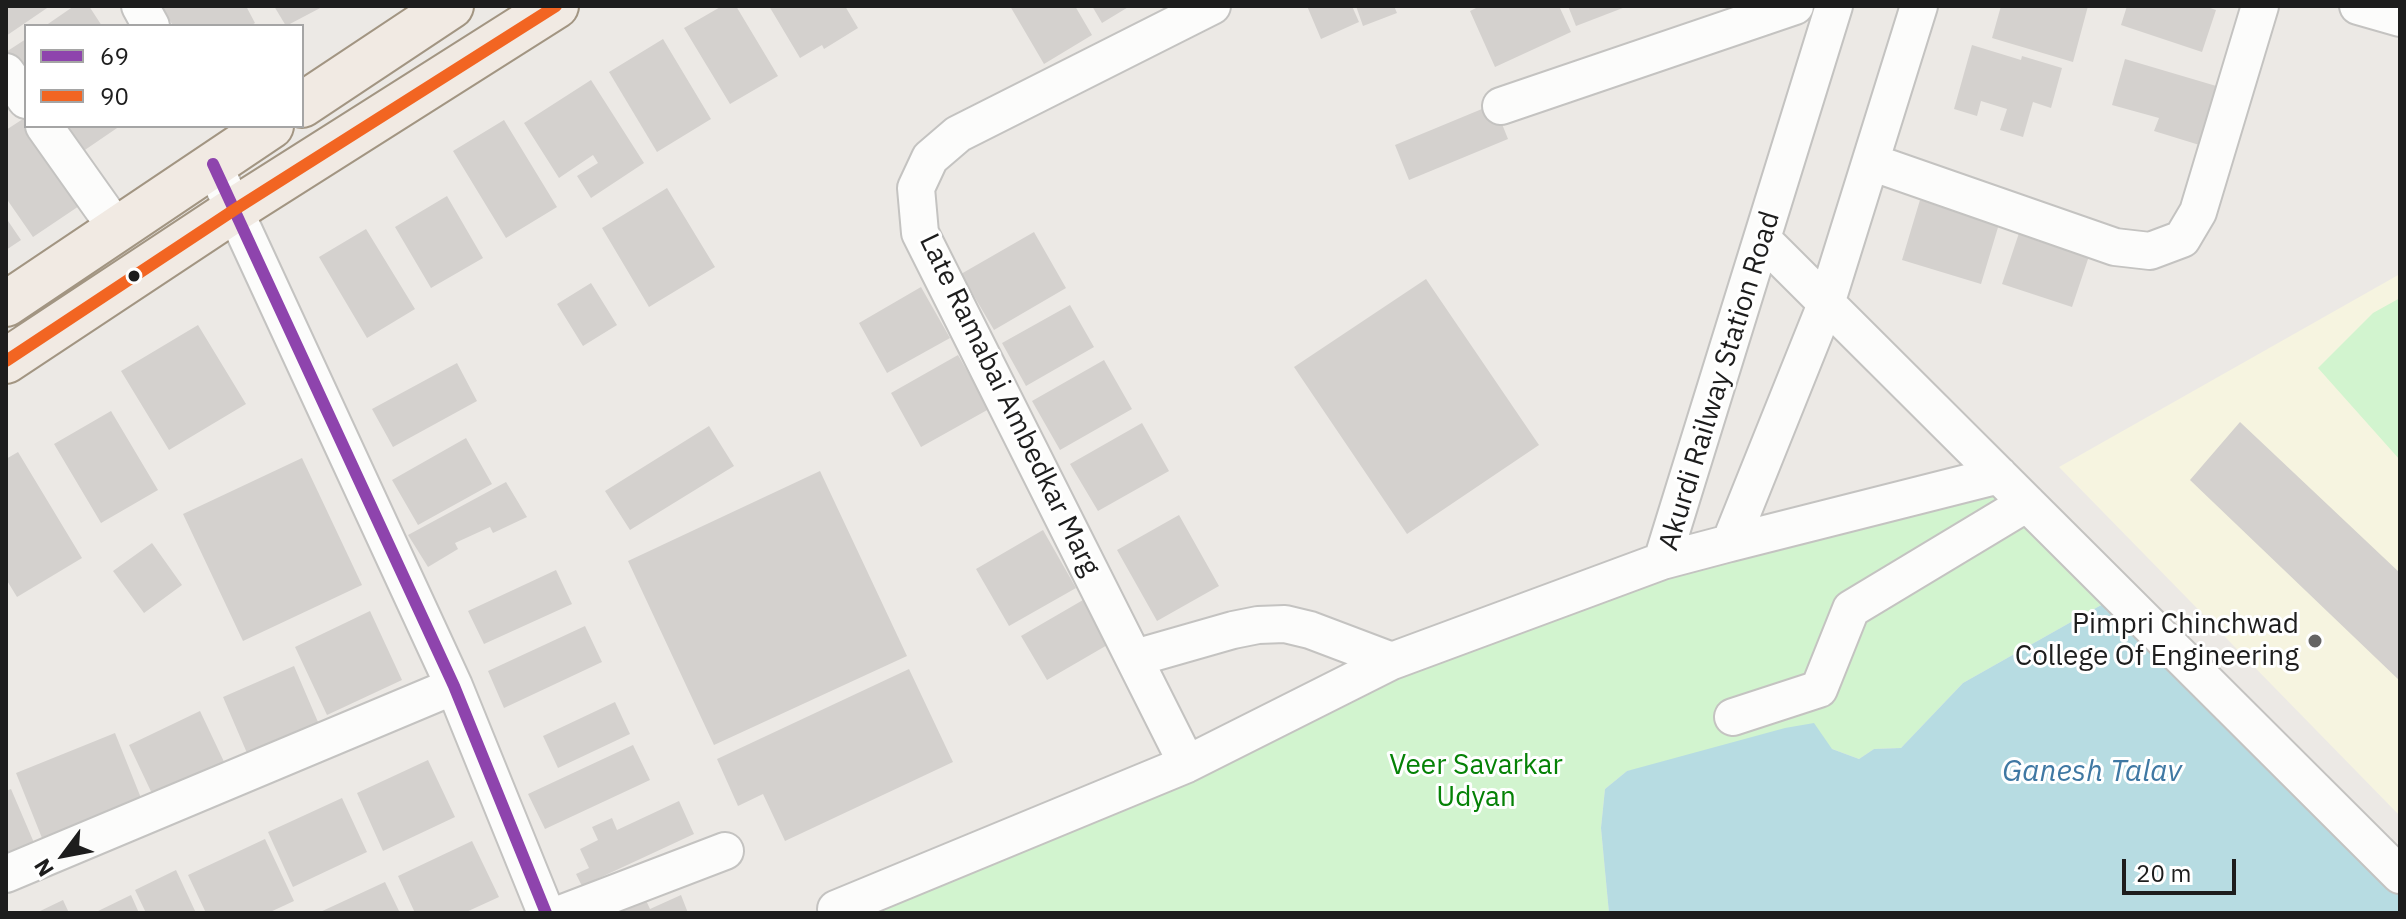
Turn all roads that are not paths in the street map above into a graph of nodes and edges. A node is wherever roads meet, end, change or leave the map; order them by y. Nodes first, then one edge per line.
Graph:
1 (140, 6) edge
2 (451, 6) edge
3 (1212, 6) edge
4 (1795, 6) edge
5 (1834, 6) edge
6 (1919, 6) edge
7 (2260, 6) edge
8 (2358, 6) edge
9 (549, 8) edge
10 (2400, 18) edge
11 (150, 24) edge
12 (6, 72) edge
13 (24, 97) edge
14 (304, 104) edge
15 (1501, 106) dead end
16 (45, 128) edge
17 (268, 128) edge
18 (1871, 162) junction
19 (213, 164) junction
20 (234, 210) junction
21 (117, 229) junction
22 (1763, 240) junction
23 (6, 304) edge
24 (1826, 304) junction
25 (6, 361) edge
26 (1999, 475) junction
27 (2027, 503) junction
28 (1730, 543) junction
29 (1662, 561) junction
30 (1135, 658) junction
31 (1392, 661) junction
32 (454, 686) junction
33 (1733, 717) dead end
34 (1187, 764) junction
35 (725, 851) dead end
36 (2395, 860) edge
37 (6, 874) edge
38 (836, 909) dead end
39 (546, 913) edge
40 (563, 913) edge

1 - 11 street
2 - 14 main road
3 - 30 street, Late Ramabai Ambedkar Marg
4 - 15 street
5 - 22 street, Akurdi Railway Station Road
6 - 18 street, Akurdi Railway Station Road
7 - 18 street
8 - 10 street
9 - 20 main road
12 - 13 street
16 - 21 street
17 - 19 main road
18 - 24 street, Akurdi Railway Station Road
19 - 20 street
19 - 21 main road
20 - 25 main road
20 - 32 street
21 - 23 main road
22 - 24 street
22 - 29 street, Akurdi Railway Station Road
24 - 26 street
24 - 28 street, Akurdi Railway Station Road
26 - 27 street
26 - 28 street
27 - 33 street
27 - 36 street
28 - 29 street, Akurdi Railway Station Road
29 - 31 street
30 - 31 street
30 - 34 street, Late Ramabai Ambedkar Marg
31 - 34 street
32 - 37 street
32 - 39 street
34 - 38 street
35 - 40 street

